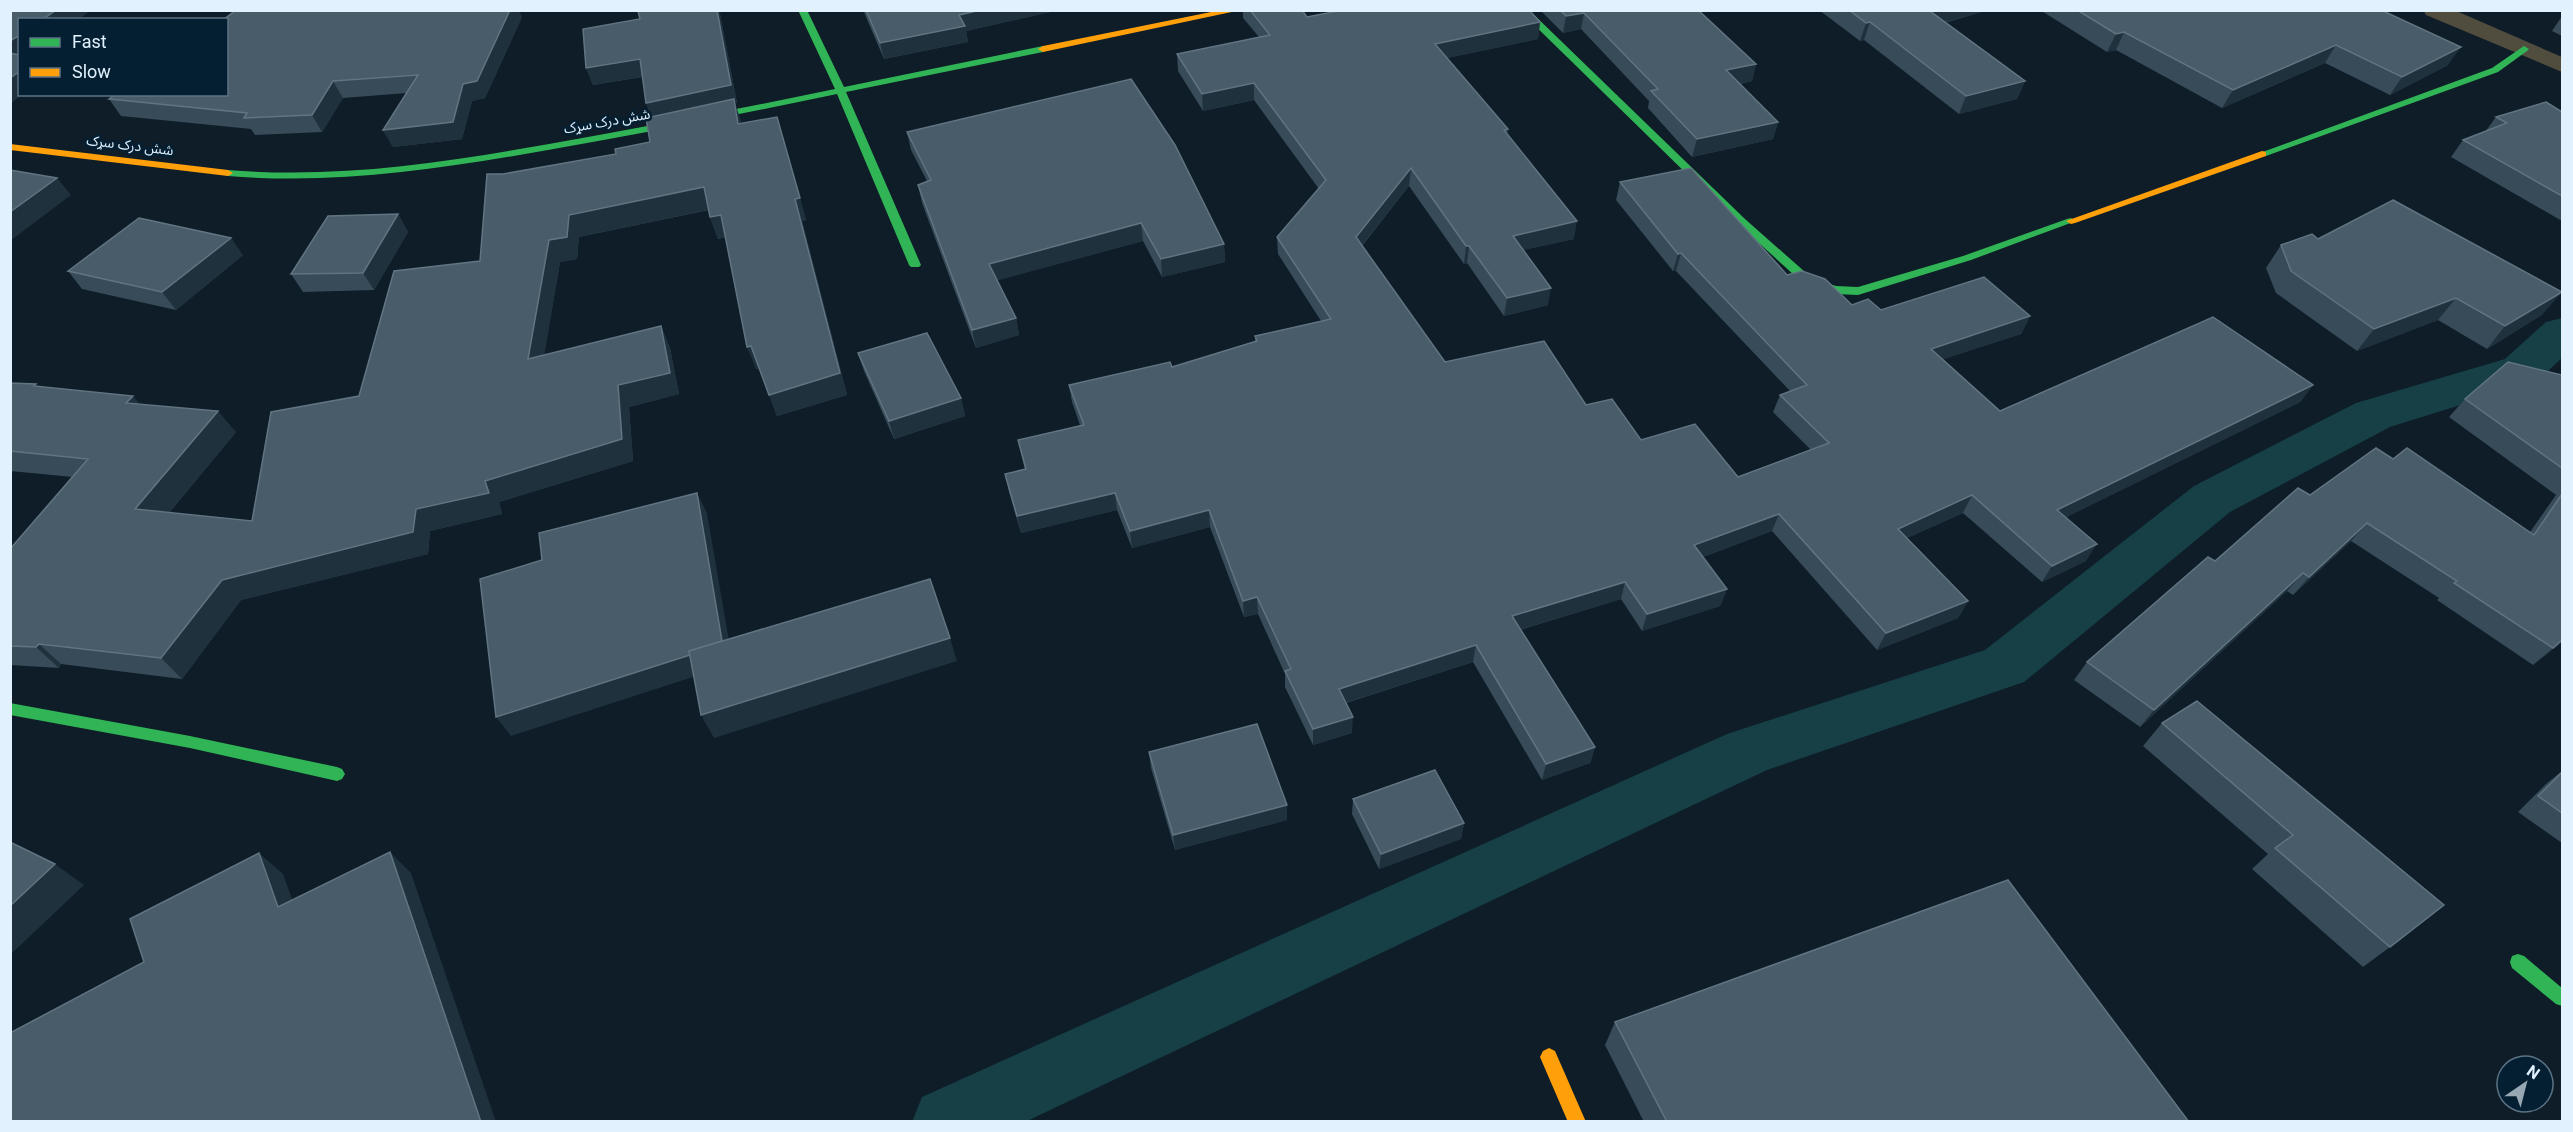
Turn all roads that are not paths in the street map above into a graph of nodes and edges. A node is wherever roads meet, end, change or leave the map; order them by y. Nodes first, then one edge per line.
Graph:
1 (802, 10) edge
2 (1237, 10) edge
3 (1523, 10) edge
4 (2434, 10) edge
5 (2524, 49) junction
6 (2562, 65) edge
7 (840, 89) junction
8 (10, 147) edge
9 (915, 265) dead end
10 (10, 709) edge
11 (338, 774) dead end
12 (2518, 962) dead end
13 (2562, 998) edge
14 (1548, 1057) dead end
15 (1577, 1122) edge

1 - 7 street
2 - 7 street, شش درک سړک
3 - 5 street
4 - 5 street
5 - 6 street
7 - 8 street, شش درک سړک
7 - 9 street
10 - 11 street
12 - 13 street
14 - 15 street

